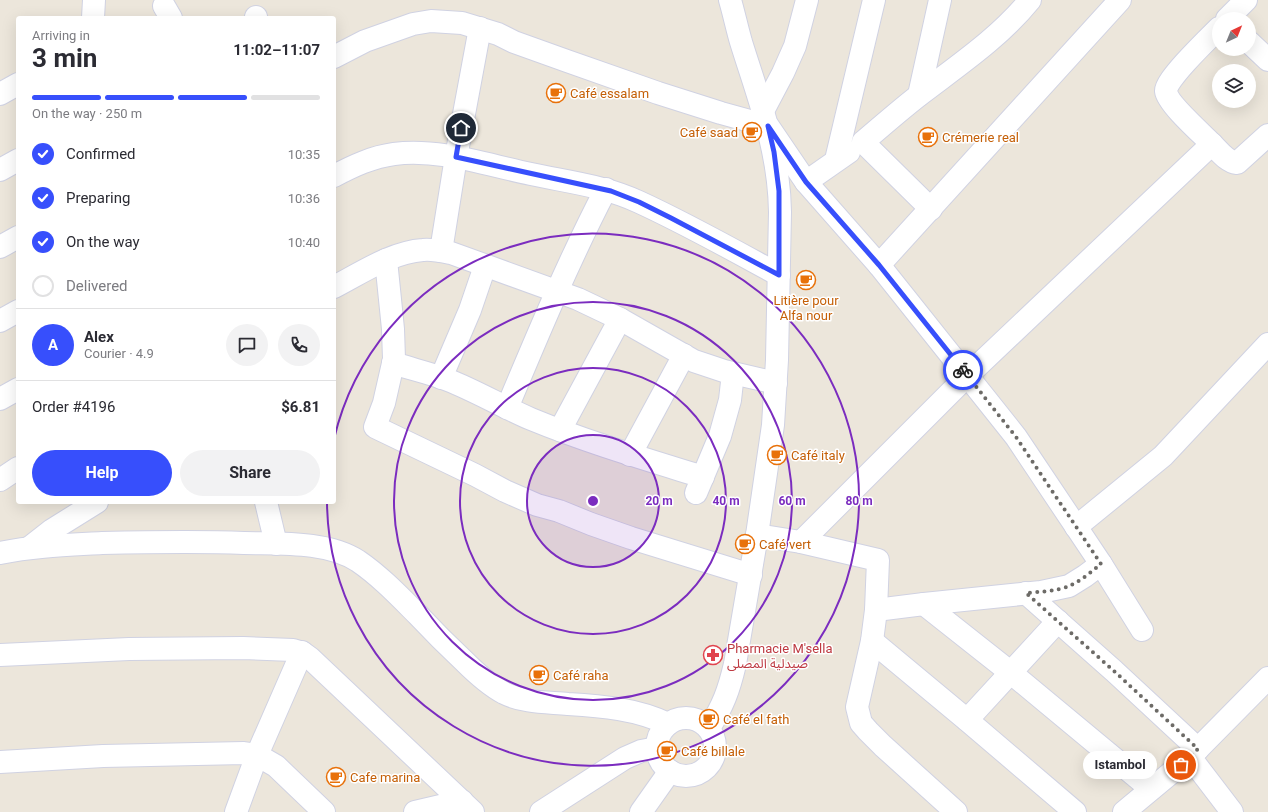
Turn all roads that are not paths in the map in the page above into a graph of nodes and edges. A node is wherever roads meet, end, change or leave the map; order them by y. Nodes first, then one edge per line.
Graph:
1 (94, 0) edge
2 (730, 0) edge
3 (807, 0) edge
4 (874, 0) edge
5 (940, 0) edge
6 (1009, 0) edge
7 (1030, 0) edge
8 (1120, 0) edge
9 (1246, 0) edge
10 (1234, 12) edge
11 (93, 16) edge
12 (480, 28) junction
13 (1003, 28) junction
14 (1212, 35) edge
15 (1256, 49) edge
16 (336, 56) edge
17 (1268, 60) edge
18 (16, 85) edge
19 (0, 94) edge
20 (919, 95) junction
21 (765, 118) junction
22 (1268, 135) edge
23 (863, 142) junction
24 (1212, 144) junction
25 (456, 157) junction
26 (836, 160) junction
27 (16, 161) edge
28 (0, 170) edge
29 (336, 175) edge
30 (806, 182) junction
31 (606, 189) junction
32 (931, 209) junction
33 (16, 238) edge
34 (0, 247) edge
35 (441, 251) junction
36 (386, 260) junction
37 (879, 265) junction
38 (485, 266) junction
39 (779, 275) junction
40 (336, 286) edge
41 (557, 292) junction
42 (16, 312) edge
43 (620, 319) junction
44 (0, 321) edge
45 (1268, 344) edge
46 (684, 355) junction
47 (393, 363) junction
48 (733, 373) junction
49 (968, 376) junction
50 (441, 378) junction
51 (776, 383) junction
52 (16, 390) edge
53 (0, 399) edge
54 (507, 408) junction
55 (560, 430) junction
56 (630, 455) junction
57 (16, 469) edge
58 (0, 480) edge
59 (94, 504) edge
60 (266, 504) edge
61 (1076, 527) junction
62 (757, 535) junction
63 (801, 542) junction
64 (276, 544) junction
65 (29, 548) junction
66 (0, 553) edge
67 (1101, 564) junction
68 (751, 575) junction
69 (1026, 593) junction
70 (924, 604) junction
71 (876, 610) junction
72 (1058, 621) junction
73 (1142, 630) dead end
74 (872, 641) junction
75 (302, 652) junction
76 (0, 655) edge
77 (1010, 672) junction
78 (1265, 687) edge
79 (967, 720) junction
80 (668, 724) junction
81 (709, 728) junction
82 (657, 748) junction
83 (1194, 753) junction
84 (257, 755) junction
85 (0, 762) edge
86 (670, 771) junction
87 (1151, 789) junction
88 (468, 806) edge
89 (236, 812) edge
90 (324, 812) edge
91 (415, 812) edge
92 (541, 812) edge
93 (641, 812) edge
94 (956, 812) edge
95 (1075, 812) edge
96 (1124, 812) edge
97 (1232, 812) edge

1 - 11 street
2 - 21 street
3 - 21 street
4 - 26 street
5 - 20 street
6 - 13 street
7 - 13 street
8 - 32 street
9 - 10 street
12 - 16 street
12 - 21 street
12 - 25 street
13 - 20 street
14 - 24 street
15 - 17 street
18 - 19 street
20 - 23 street
21 - 30 street
21 - 39 street
22 - 24 street
23 - 26 street
23 - 32 street
24 - 49 street
25 - 29 street
25 - 31 street
25 - 35 street
26 - 30 street
27 - 28 street
30 - 37 street
31 - 39 street
31 - 41 street
32 - 37 street
33 - 34 street
35 - 36 street
35 - 38 street
36 - 40 street
36 - 47 street
37 - 49 street
38 - 41 street
38 - 50 street
39 - 51 street
41 - 43 street
41 - 54 street
42 - 44 street
43 - 46 street
43 - 55 street
45 - 61 street
46 - 48 street
46 - 56 street
47 - 50 street
47 - 68 street
48 - 51 street
48 - 56 street
49 - 61 street
49 - 63 street
50 - 54 street
51 - 62 street
52 - 53 street
54 - 55 street
55 - 56 street
57 - 58 street
59 - 65 street
60 - 64 street
61 - 67 street
62 - 63 street
62 - 68 street
63 - 71 street
64 - 65 street
64 - 80 street
65 - 66 street
67 - 69 street
67 - 73 street
68 - 81 street
69 - 70 street
69 - 72 street
70 - 71 street
70 - 77 street
71 - 74 street
72 - 77 street
72 - 83 street
74 - 79 street
74 - 94 street
75 - 76 street
75 - 84 street
75 - 88 street
77 - 79 street
77 - 87 street
78 - 83 street
79 - 95 street
80 - 81 street
80 - 82 street
81 - 86 street
82 - 86 street
82 - 92 street
83 - 87 street
83 - 97 street
84 - 85 street
84 - 89 street
84 - 90 street
86 - 93 street
87 - 96 street
88 - 91 street

